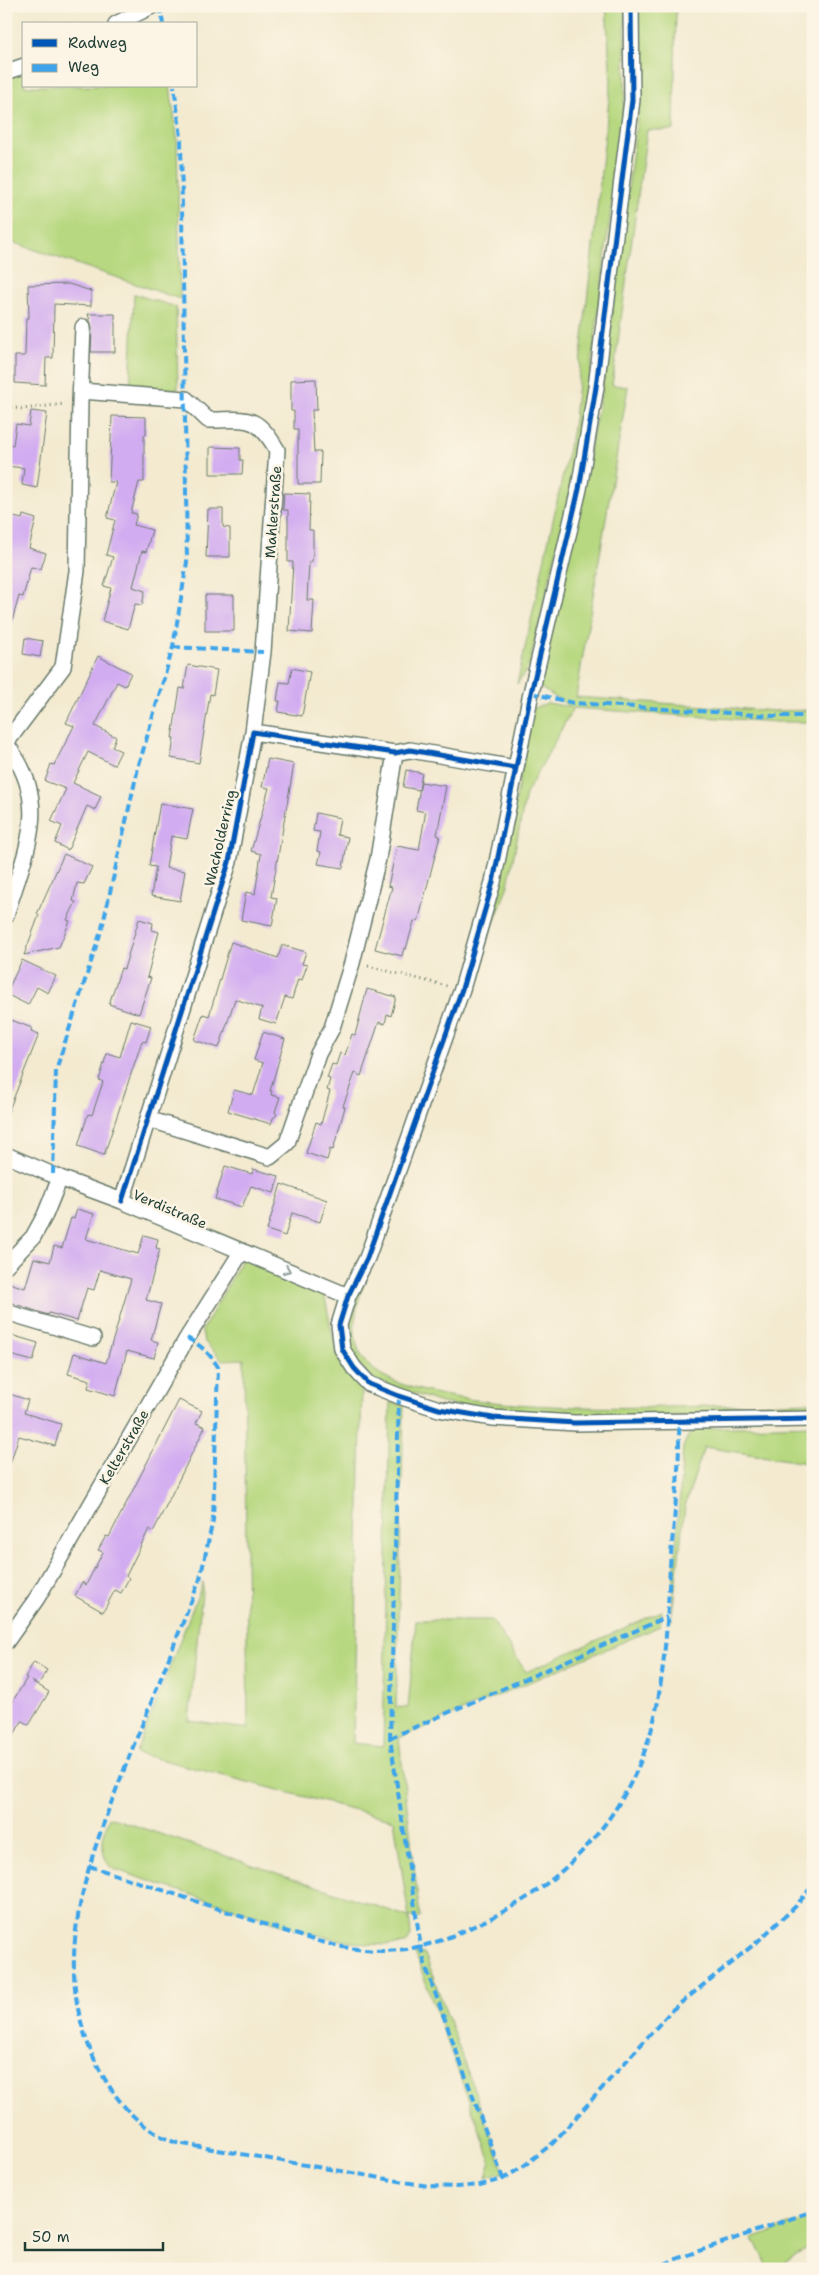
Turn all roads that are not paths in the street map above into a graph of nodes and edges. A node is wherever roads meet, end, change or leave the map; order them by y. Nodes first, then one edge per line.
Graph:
1 (152, 6) edge
2 (632, 6) edge
3 (120, 22) edge
4 (22, 67) edge
5 (6, 72) edge
6 (83, 327) dead end
7 (80, 397) junction
8 (253, 732) junction
9 (6, 744) edge
10 (395, 753) junction
11 (515, 768) junction
12 (6, 916) edge
13 (148, 1119) junction
14 (6, 1154) edge
15 (60, 1178) junction
16 (122, 1200) junction
17 (242, 1251) junction
18 (6, 1266) edge
19 (348, 1296) junction
20 (6, 1312) edge
21 (93, 1338) dead end
22 (813, 1419) edge
23 (6, 1642) edge

1 - 3 street
2 - 11 street
4 - 5 street
6 - 7 street
7 - 8 street, Mahlerstraße
7 - 9 street
8 - 10 street
8 - 13 street, Wacholderring
9 - 12 street
10 - 11 street
10 - 13 street
11 - 19 street
13 - 16 street, Wacholderring
14 - 15 street, Verdistraße
15 - 16 street, Verdistraße
15 - 18 street
16 - 17 street, Verdistraße
17 -> 19 street, Verdistraße
17 - 23 street, Kelterstraße
19 - 22 street
20 - 21 street

